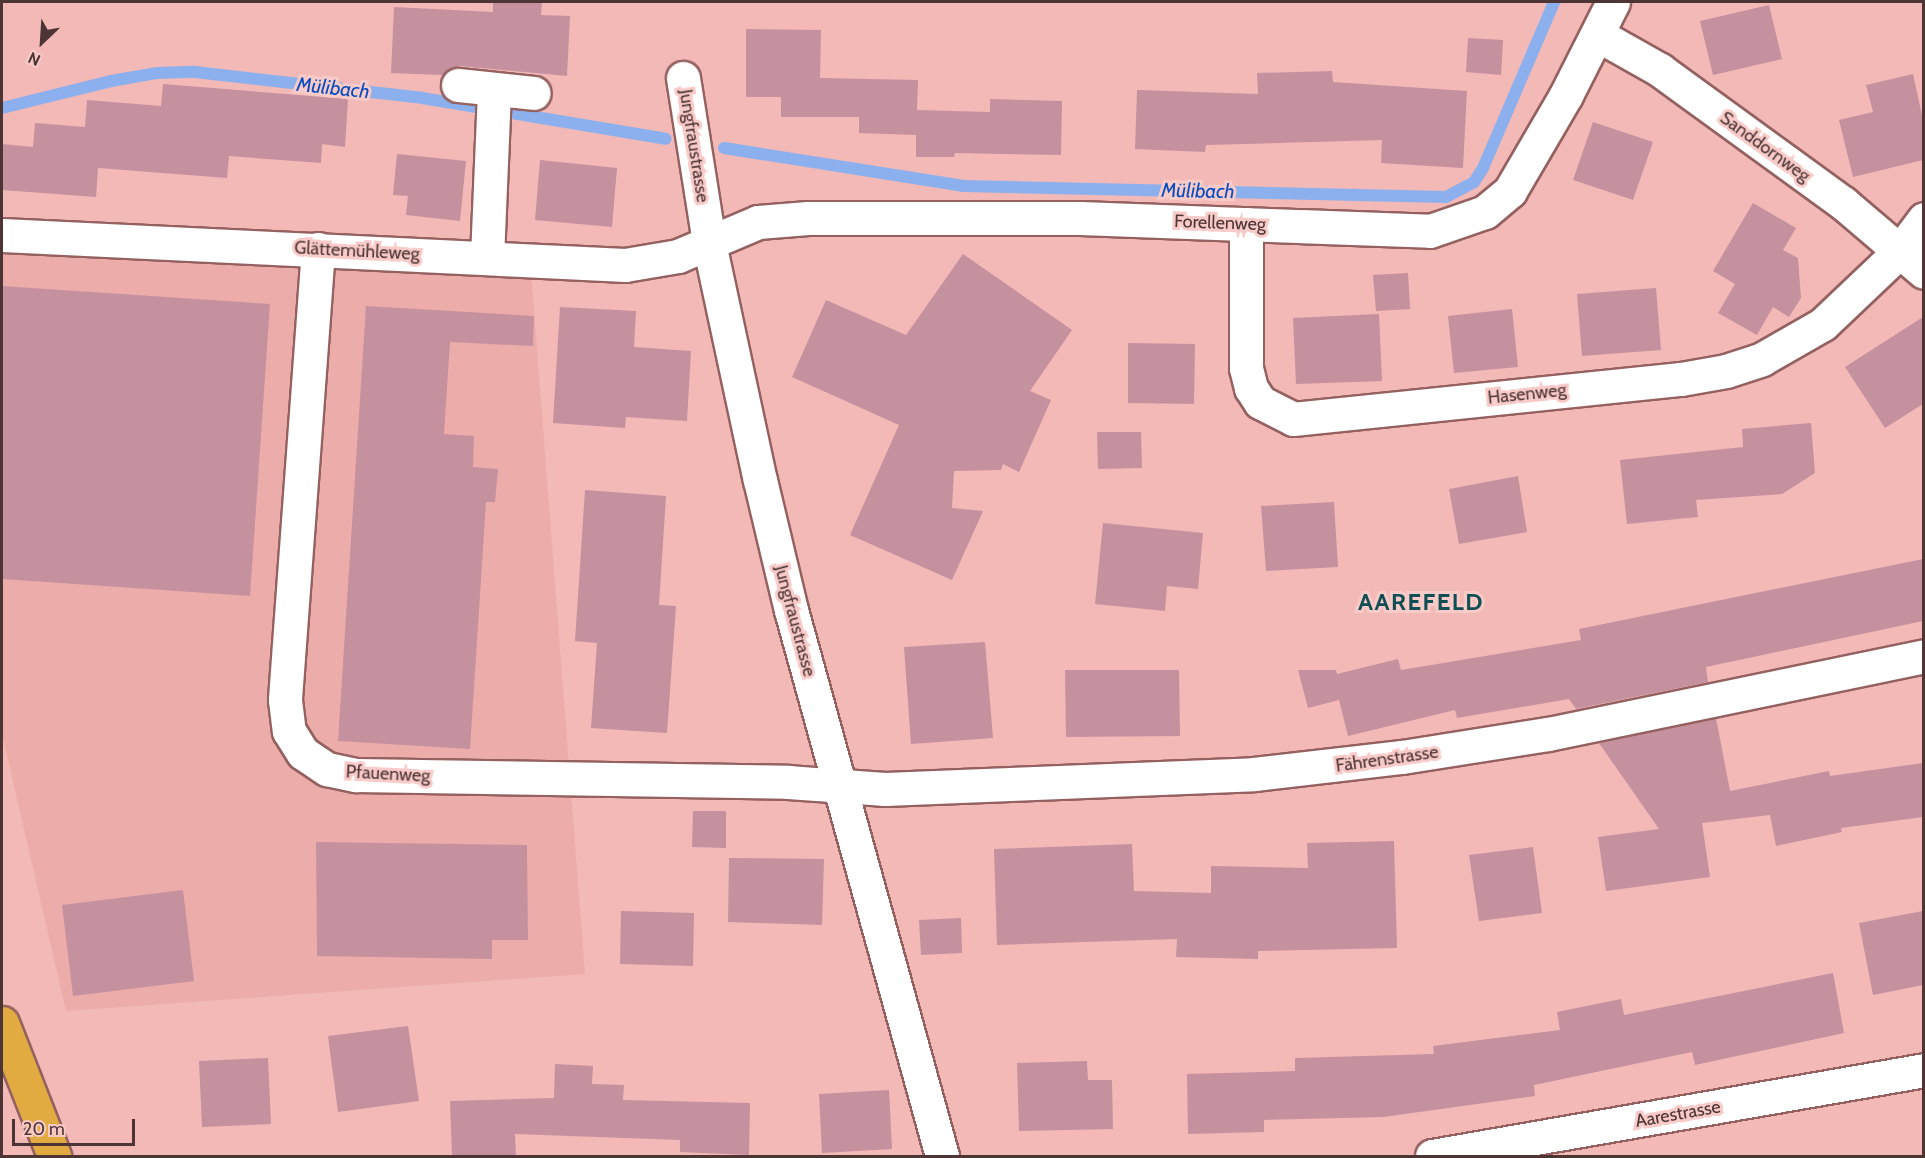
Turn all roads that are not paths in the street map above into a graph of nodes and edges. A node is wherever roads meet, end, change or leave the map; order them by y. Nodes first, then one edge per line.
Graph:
1 (1613, 2) edge
2 (1598, 35) junction
3 (683, 78) dead end
4 (458, 85) dead end
5 (534, 93) dead end
6 (493, 103) junction
7 (1923, 219) edge
8 (1246, 224) junction
9 (2, 235) edge
10 (709, 243) junction
11 (318, 249) junction
12 (487, 258) junction
13 (1912, 261) edge
14 (1923, 656) edge
15 (842, 787) junction
16 (2, 1023) edge
17 (1923, 1070) edge
18 (54, 1156) edge
19 (942, 1156) edge
20 (1432, 1156) edge

1 - 2 street, Forellenweg
2 - 8 street, Forellenweg
2 - 13 street, Sanddornweg
3 - 10 street, Jungfraustrasse
4 - 6 street
5 - 6 street
6 - 12 street
7 - 13 street, Hasenweg
8 - 10 street, Forellenweg
8 - 13 street, Hasenweg
9 - 11 street, Glättemühleweg
10 - 12 street, Glättemühleweg
10 - 15 street, Jungfraustrasse
11 - 12 street, Glättemühleweg
11 - 15 street, Pfauenweg
14 - 15 street, Fährenstrasse
15 - 19 street, Jungfraustrasse
16 - 18 highway
17 - 20 street, Aarestrasse

